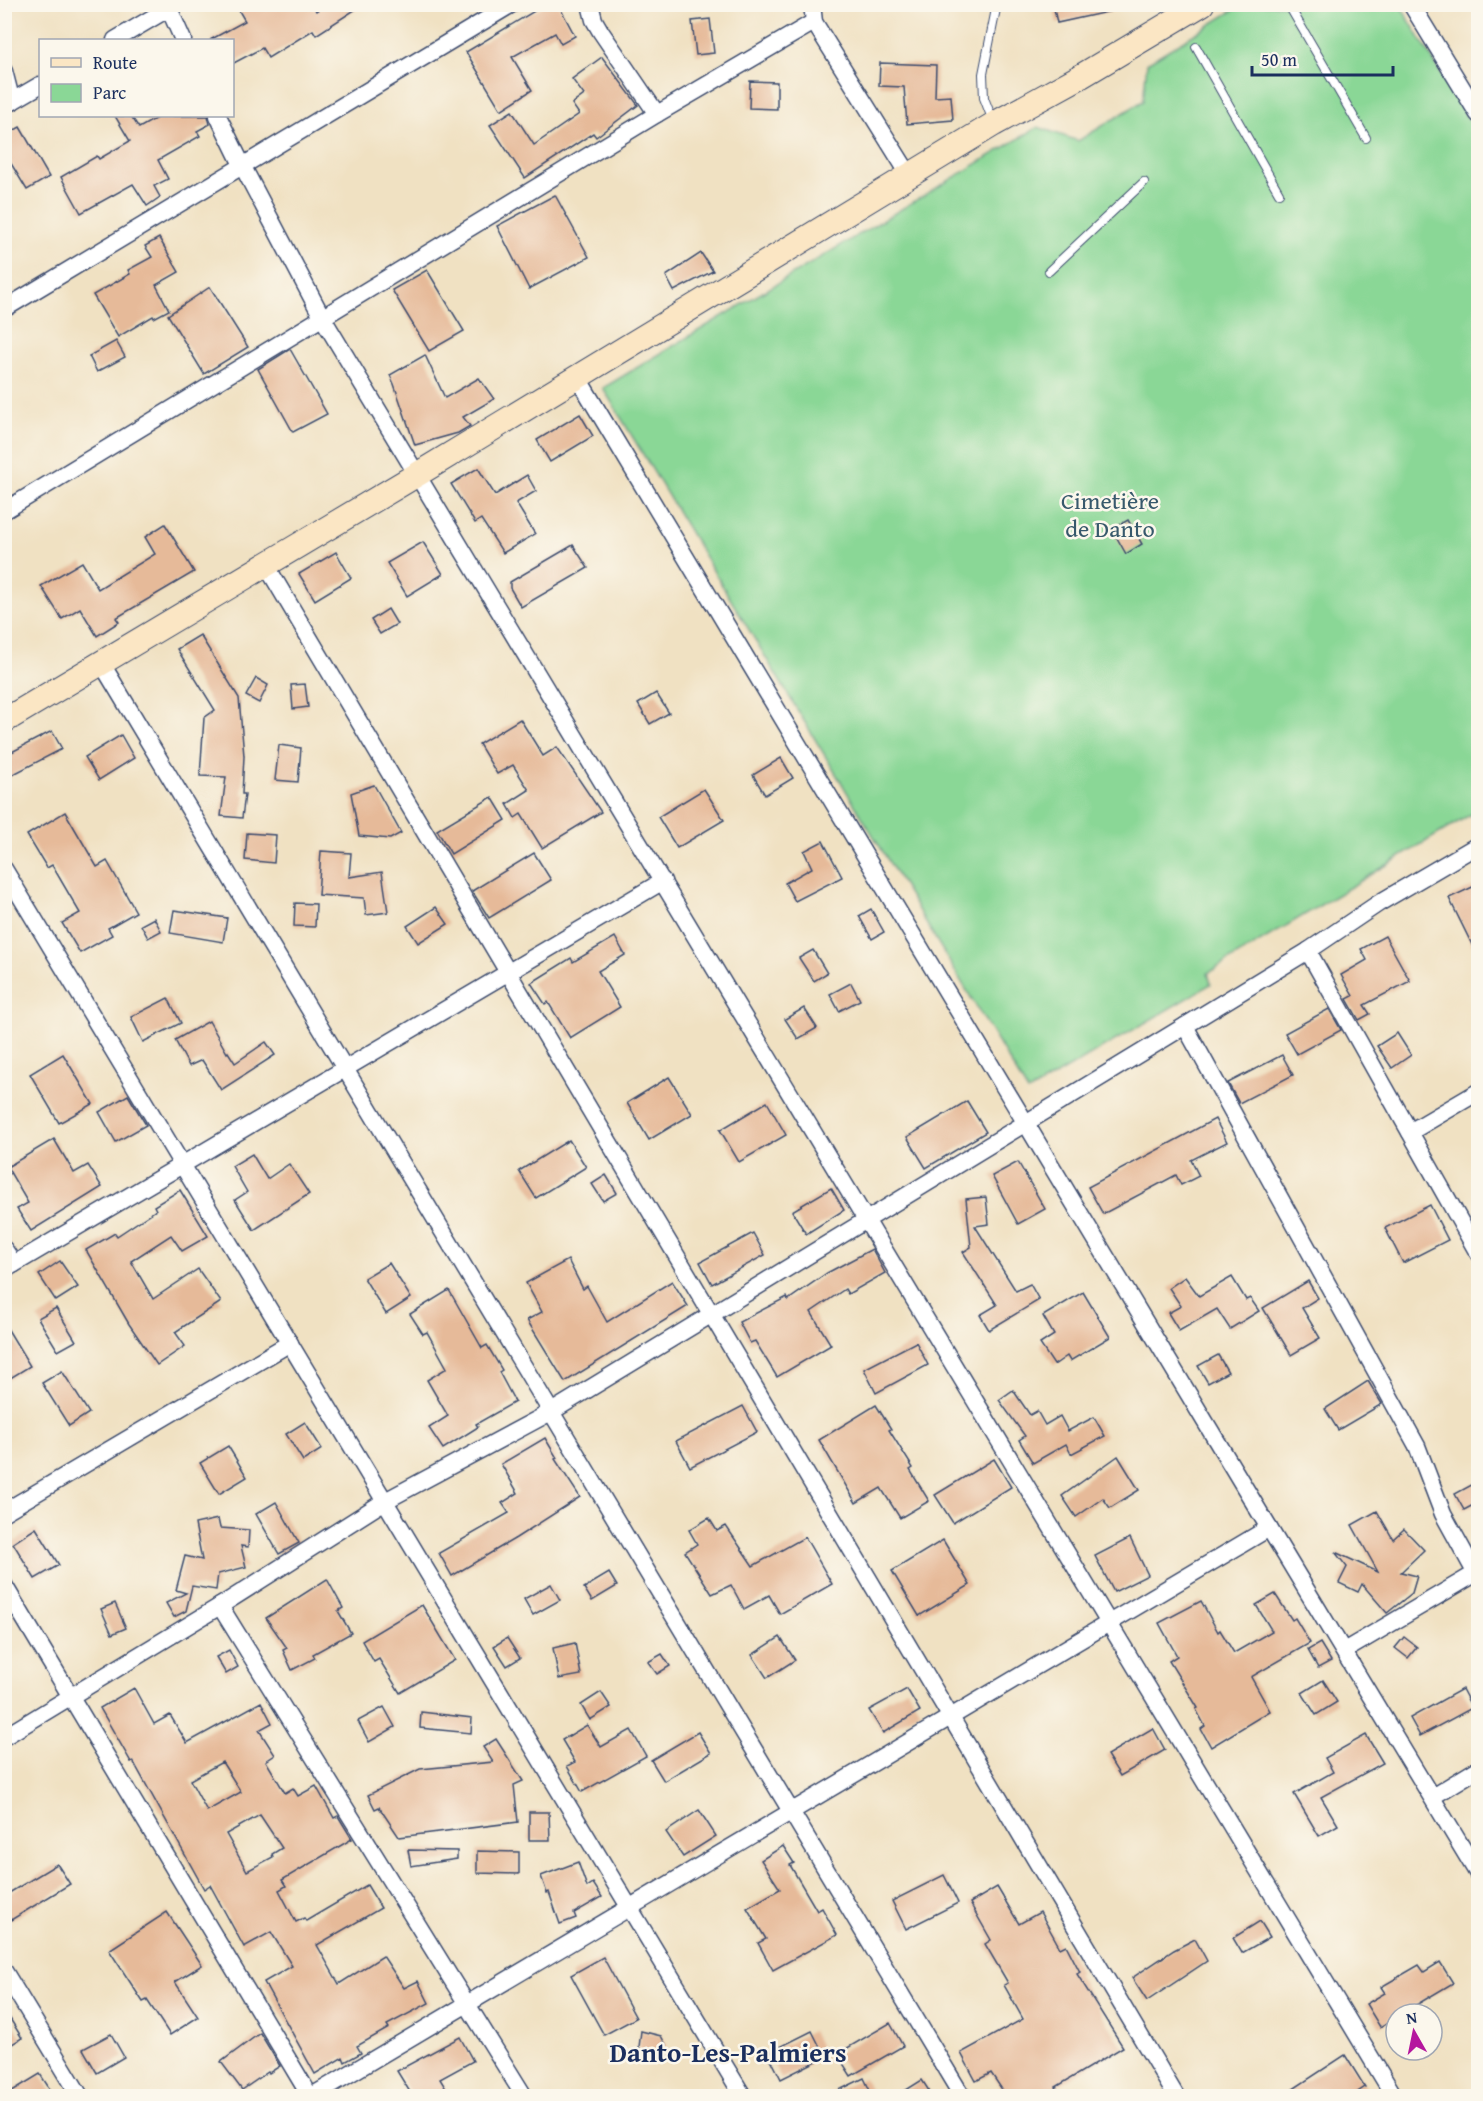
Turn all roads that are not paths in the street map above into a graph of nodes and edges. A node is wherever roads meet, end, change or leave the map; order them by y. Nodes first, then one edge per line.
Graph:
1 (512, 4) edge
2 (590, 4) edge
3 (812, 4) edge
4 (997, 4) edge
5 (1202, 4) edge
6 (1288, 4) edge
7 (1411, 4) edge
8 (170, 6) edge
9 (814, 22) junction
10 (117, 39) edge
11 (183, 39) edge
12 (1196, 48) dead end
13 (4, 71) edge
14 (39, 86) edge
15 (8, 104) edge
16 (657, 114) junction
17 (1479, 114) edge
18 (218, 117) edge
19 (994, 124) junction
20 (1366, 138) dead end
21 (243, 167) junction
22 (910, 176) junction
23 (1144, 182) dead end
24 (1279, 193) dead end
25 (1048, 271) dead end
26 (4, 309) edge
27 (322, 318) junction
28 (578, 378) junction
29 (418, 474) junction
30 (4, 511) edge
31 (266, 565) junction
32 (102, 664) junction
33 (4, 722) edge
34 (1479, 844) edge
35 (4, 869) edge
36 (663, 881) junction
37 (1308, 951) junction
38 (508, 972) junction
39 (1185, 1026) junction
40 (345, 1070) junction
41 (1479, 1092) edge
42 (1026, 1122) junction
43 (1410, 1132) junction
44 (182, 1165) junction
45 (866, 1219) junction
46 (4, 1249) edge
47 (1479, 1253) edge
48 (9, 1267) edge
49 (710, 1314) junction
50 (290, 1343) junction
51 (550, 1412) junction
52 (385, 1501) junction
53 (4, 1512) edge
54 (1269, 1528) junction
55 (1477, 1573) edge
56 (4, 1584) edge
57 (220, 1606) junction
58 (1109, 1623) junction
59 (1344, 1651) junction
60 (72, 1697) junction
61 (950, 1718) junction
62 (4, 1737) edge
63 (1479, 1769) edge
64 (1432, 1797) junction
65 (791, 1813) junction
66 (1479, 1874) edge
67 (630, 1908) junction
68 (4, 1971) edge
69 (467, 2005) junction
70 (80, 2097) edge
71 (311, 2097) edge
72 (524, 2097) edge
73 (743, 2097) edge
74 (962, 2097) edge
75 (1176, 2097) edge
76 (1394, 2097) edge

1 - 21 street
2 - 16 street
3 - 9 street
4 - 19 lane
5 - 19 street
6 - 20 lane
7 - 17 street
8 - 10 street
8 - 11 street
9 - 16 street
9 - 22 street
12 - 24 lane
13 - 15 street
14 - 15 street
16 - 27 street
18 - 21 street
19 - 22 street
21 - 26 street
21 - 27 street
22 - 28 street
23 - 25 lane
27 - 29 street
27 - 30 street
28 - 29 street
28 - 42 street
29 - 31 street
29 - 36 street
31 - 32 street
31 - 38 street
32 - 33 street
32 - 40 street
34 - 37 street
35 - 44 street
36 - 38 street
36 - 45 street
37 - 39 street
37 - 43 street
38 - 40 street
38 - 49 street
39 - 42 street
39 - 55 street
40 - 44 street
40 - 51 street
41 - 43 street
42 - 45 street
42 - 54 street
43 - 47 street
44 - 48 street
44 - 50 street
45 - 49 street
45 - 58 street
46 - 48 street
49 - 51 street
49 - 61 street
50 - 52 street
50 - 53 street
51 - 52 street
51 - 65 street
52 - 57 street
52 - 67 street
54 - 58 street
54 - 59 street
55 - 59 street
56 - 60 street
57 - 60 street
57 - 69 street
58 - 61 street
58 - 76 street
59 - 64 street
60 - 62 street
60 - 71 street
61 - 65 street
61 - 75 street
63 - 64 street
64 - 66 street
65 - 67 street
65 - 74 street
67 - 69 street
67 - 73 street
68 - 70 street
69 - 71 street
69 - 72 street

